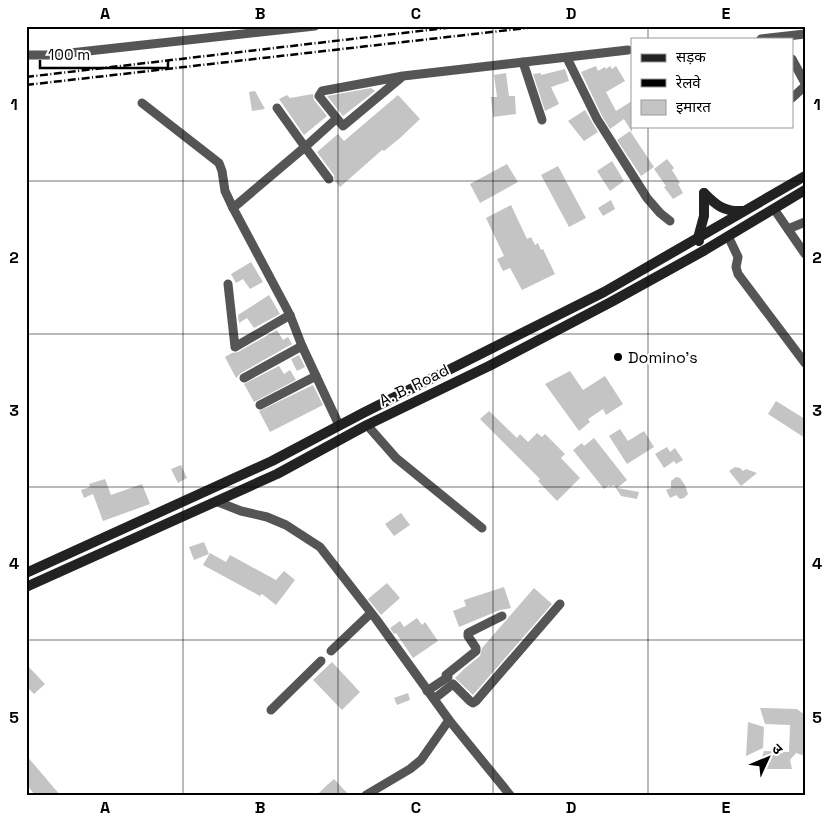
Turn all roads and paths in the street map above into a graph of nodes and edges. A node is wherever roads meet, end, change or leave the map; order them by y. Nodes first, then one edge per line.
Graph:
1 (315, 26) edge
2 (223, 31) edge
3 (805, 34) edge
4 (781, 38) edge
5 (628, 50) dead end
6 (26, 56) edge
7 (567, 58) junction
8 (523, 62) junction
9 (794, 63) edge
10 (403, 76) junction
11 (805, 84) edge
12 (794, 96) edge
13 (142, 103) dead end
14 (277, 108) dead end
15 (336, 119) junction
16 (542, 120) dead end
17 (304, 147) junction
18 (805, 176) edge
19 (328, 179) dead end
20 (805, 190) edge
21 (233, 208) junction
22 (774, 208) junction
23 (742, 211) junction
24 (670, 221) dead end
25 (805, 222) edge
26 (721, 224) junction
27 (749, 224) junction
28 (788, 229) junction
29 (728, 236) junction
30 (698, 238) junction
31 (705, 250) junction
32 (805, 254) edge
33 (228, 284) dead end
34 (290, 315) junction
35 (302, 346) junction
36 (805, 363) edge
37 (316, 376) junction
38 (244, 378) dead end
39 (260, 405) dead end
40 (339, 425) junction
41 (367, 425) junction
42 (226, 483) junction
43 (237, 493) junction
44 (218, 502) junction
45 (482, 528) dead end
46 (26, 573) edge
47 (26, 587) edge
48 (560, 604) dead end
49 (371, 612) junction
50 (502, 616) dead end
51 (331, 651) dead end
52 (321, 661) dead end
53 (451, 680) junction
54 (427, 691) junction
55 (434, 699) junction
56 (271, 710) dead end
57 (449, 720) junction
58 (366, 795) edge
59 (510, 795) edge

1 - 2 street
2 - 6 street
3 - 4 street
5 - 7 street
7 - 8 street
7 - 24 street
8 - 10 street
8 - 16 street
9 - 11 street
10 - 15 street
10 - 15 street
11 - 12 street
13 - 21 street
14 - 17 street
15 - 17 street
17 - 19 street
17 - 21 street
18 - 23 main road, A. B. Road
20 - 22 main road, A. B. Road
21 - 34 street
22 - 27 main road, A. B. Road
22 - 28 street
23 - 26 main road, A. B. Road
23 - 27 main road
23 - 30 main road
25 - 28 street
26 - 29 main road
26 - 30 main road, A. B. Road
27 - 29 main road, A. B. Road
28 - 32 street
29 - 31 main road, A. B. Road
29 - 36 street
30 - 31 main road
30 - 40 main road, A. B. Road
31 - 41 main road, A. B. Road
33 - 34 street
34 - 35 street
35 - 37 street
35 - 38 street
37 - 39 street
37 - 40 street
40 - 42 main road, A. B. Road
41 - 43 main road, A. B. Road
41 - 45 street
42 - 43 main road
42 - 46 main road, A. B. Road
43 - 44 main road, A. B. Road
44 - 47 main road, A. B. Road
44 - 49 street
48 - 53 street
49 - 51 street
49 - 54 street
50 - 53 street
52 - 56 street
53 - 54 street
53 - 55 street
54 - 55 street
55 - 57 street
57 - 58 street
57 - 59 street

